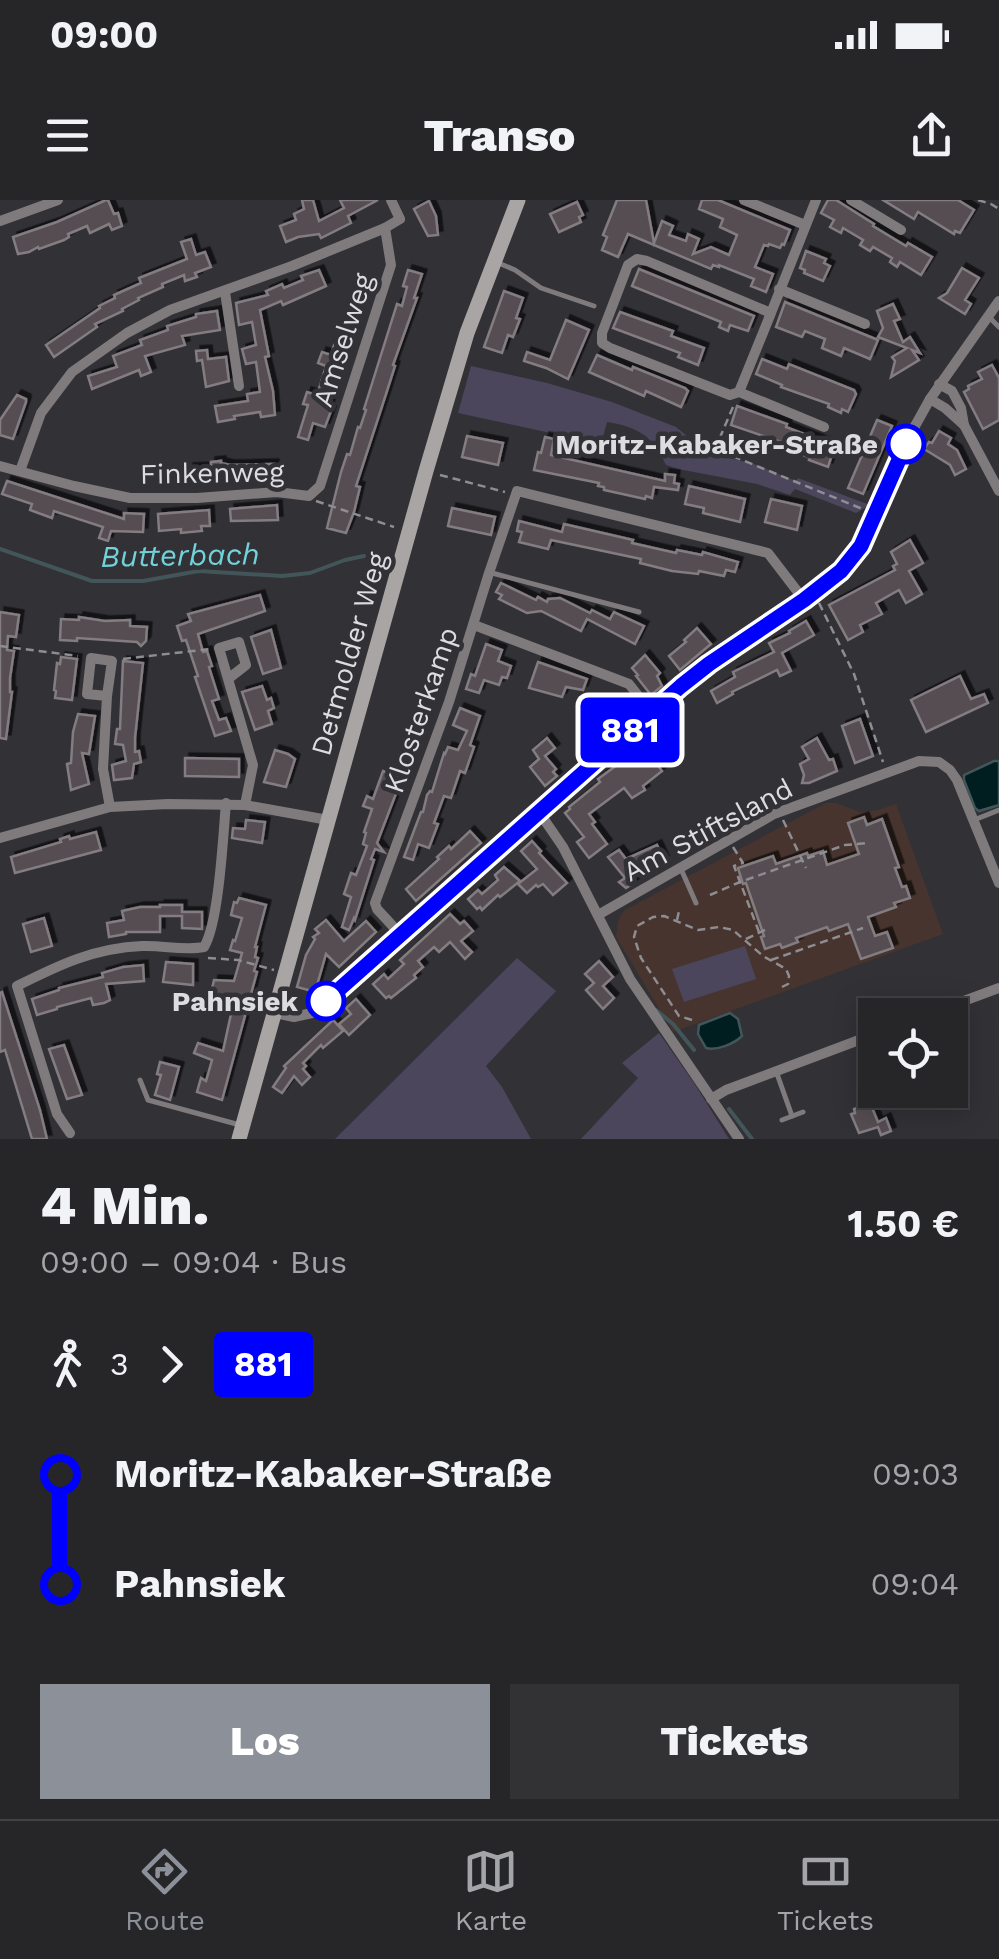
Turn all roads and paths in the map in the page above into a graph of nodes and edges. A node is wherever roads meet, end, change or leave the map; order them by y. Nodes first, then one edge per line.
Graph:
1 (58, 200) edge
2 (390, 200) edge
3 (518, 200) edge
4 (744, 200) edge
5 (816, 200) edge
6 (852, 200) edge
7 (978, 200) edge
8 (999, 209) edge
9 (0, 220) edge
10 (805, 225) junction
11 (385, 228) junction
12 (901, 230) dead end
13 (493, 261) junction
14 (780, 289) junction
15 (225, 292) junction
16 (999, 301) edge
17 (594, 306) dead end
18 (771, 312) junction
19 (988, 316) junction
20 (865, 324) dead end
21 (999, 326) edge
22 (940, 384) junction
23 (239, 386) dead end
24 (739, 392) junction
25 (930, 399) junction
26 (964, 426) junction
27 (824, 427) dead end
28 (0, 466) edge
29 (20, 471) junction
30 (426, 472) junction
31 (999, 491) edge
32 (517, 493) junction
33 (309, 496) junction
34 (875, 514) junction
35 (410, 532) junction
36 (489, 572) junction
37 (814, 592) junction
38 (804, 600) junction
39 (639, 612) dead end
40 (474, 625) junction
41 (0, 646) edge
42 (219, 648) junction
43 (92, 658) junction
44 (112, 660) junction
45 (228, 679) junction
46 (107, 696) junction
47 (650, 712) junction
48 (887, 773) junction
49 (226, 804) junction
50 (245, 805) junction
51 (110, 807) junction
52 (999, 810) edge
53 (539, 812) junction
54 (780, 812) junction
55 (328, 820) junction
56 (974, 820) junction
57 (0, 838) edge
58 (728, 840) junction
59 (869, 844) dead end
60 (802, 862) junction
61 (680, 868) junction
62 (806, 868) dead end
63 (740, 882) junction
64 (999, 883) edge
65 (710, 896) dead end
66 (696, 903) dead end
67 (679, 911) dead end
68 (598, 916) junction
69 (676, 922) junction
70 (863, 928) dead end
71 (767, 929) dead end
72 (758, 932) junction
73 (400, 935) junction
74 (746, 939) junction
75 (204, 947) junction
76 (770, 961) junction
77 (275, 970) dead end
78 (782, 987) dead end
79 (999, 988) edge
80 (968, 999) edge
81 (275, 1013) junction
82 (692, 1020) dead end
83 (858, 1040) edge
84 (776, 1071) junction
85 (140, 1080) dead end
86 (710, 1099) junction
87 (803, 1112) dead end
88 (792, 1116) junction
89 (782, 1120) dead end
90 (241, 1132) edge
91 (70, 1133) dead end
92 (739, 1139) edge

1 - 9 street
2 - 11 street, Amselweg
3 - 13 street, Detmolder Weg
4 - 10 street
5 - 10 street
6 - 12 street
7 - 8 path
10 - 14 street
11 - 15 street
11 - 33 street, Amselweg
13 - 17 lane
13 - 30 street, Detmolder Weg
14 - 18 street
14 - 20 street
15 - 23 street
15 - 29 street
16 - 19 street
18 - 24 street
18 - 24 street
19 - 21 lane
19 - 22 street
22 - 25 street
22 - 26 street
24 - 27 street
24 - 34 path
25 - 26 street
25 - 34 street
26 - 31 street
28 - 29 street, Finkenweg
29 - 33 street, Finkenweg
30 - 32 path
30 - 35 street, Detmolder Weg
32 - 36 street, Klosterkamp
32 - 38 street
33 - 35 path
34 - 37 street
35 - 55 street, Detmolder Weg
36 - 39 lane
36 - 40 street, Klosterkamp
37 - 38 street
37 - 48 path
38 - 47 street
40 - 47 street
40 - 73 street, Klosterkamp
41 - 43 path
42 - 44 path
42 - 45 street
42 - 45 street
43 - 44 street
43 - 46 street
44 - 46 street
45 - 50 street
46 - 51 street
47 - 53 street
48 - 54 street, Am Stiftsland
48 - 56 street, Am Stiftsland
49 - 50 street
49 - 51 street
49 - 75 street
50 - 55 street
51 - 57 street
52 - 56 lane
53 - 68 street
53 - 73 street
54 - 58 street, Am Stiftsland
54 - 60 path
55 - 81 street, Detmolder Weg
56 - 64 street, Am Stiftsland
58 - 61 street, Am Stiftsland
58 - 63 path
59 - 60 path
60 - 62 path
60 - 63 path
61 - 66 lane
61 - 68 street, Am Stiftsland
63 - 65 path
63 - 72 path
67 - 69 path
68 - 86 street
69 - 74 path
69 - 82 path
70 - 76 path
71 - 72 path
72 - 74 path
73 - 81 street
74 - 76 path
75 - 77 path
75 - 91 street
76 - 78 path
79 - 80 street
81 - 90 street, Detmolder Weg
83 - 84 street
84 - 86 street
84 - 88 lane
85 - 90 lane, Detmolder Weg
86 - 92 street
87 - 88 lane
88 - 89 lane

